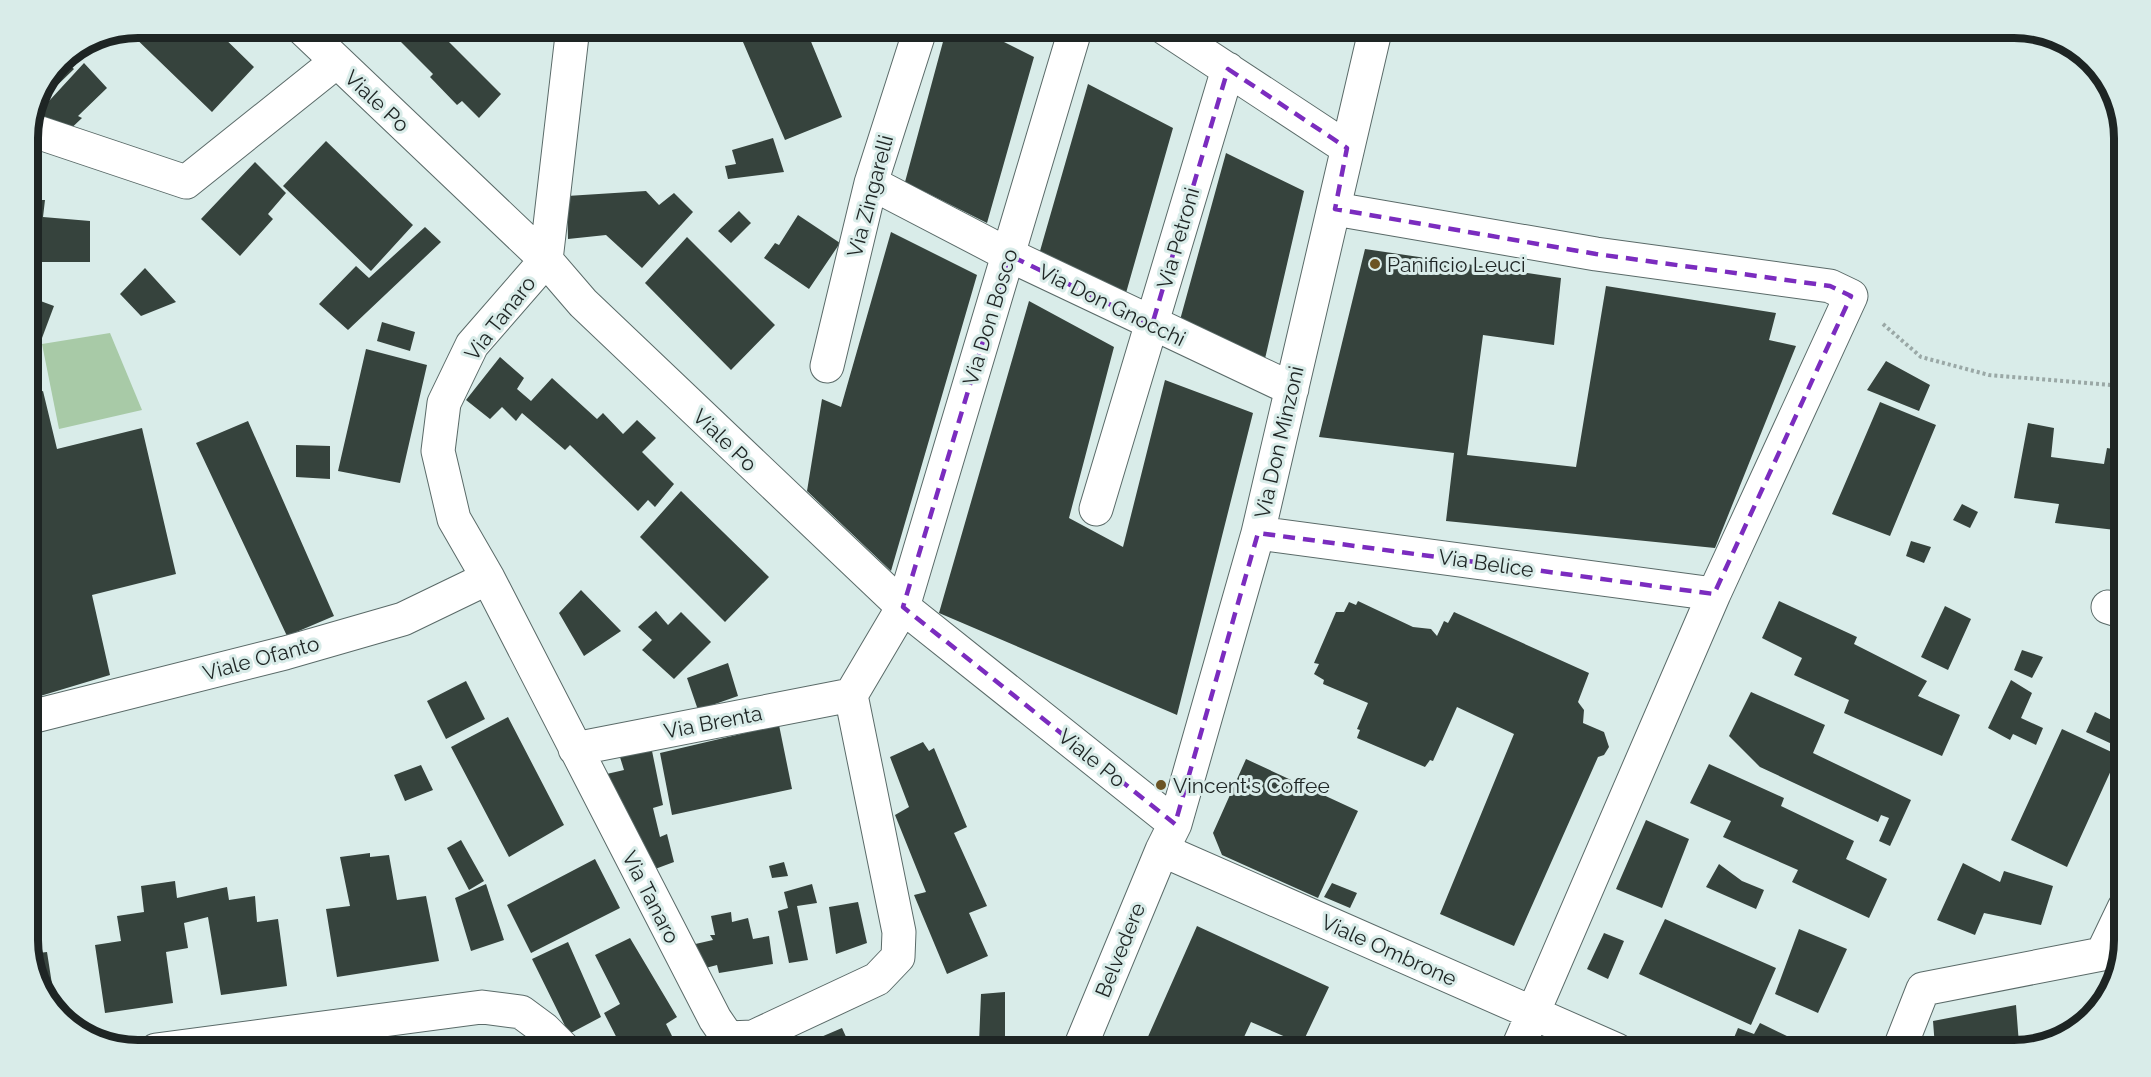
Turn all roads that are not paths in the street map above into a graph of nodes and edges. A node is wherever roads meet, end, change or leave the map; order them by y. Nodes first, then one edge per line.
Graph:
1 (312, 38) edge
2 (572, 38) edge
3 (917, 38) edge
4 (1073, 38) edge
5 (1180, 38) edge
6 (1373, 38) edge
7 (336, 62) junction
8 (1228, 69) junction
9 (38, 132) edge
10 (1347, 148) junction
11 (871, 183) junction
12 (1335, 209) junction
13 (1009, 255) junction
14 (546, 260) junction
15 (1152, 325) junction
16 (827, 366) dead end
17 (1292, 389) junction
18 (1096, 509) dead end
19 (1258, 532) junction
20 (488, 578) junction
21 (1714, 594) junction
22 (903, 607) junction
23 (851, 695) junction
24 (38, 715) edge
25 (575, 749) junction
26 (1168, 837) junction
27 (2114, 929) edge
28 (1532, 1013) junction
29 (232, 1040) edge
30 (555, 1040) edge
31 (1083, 1040) edge
32 (1521, 1040) edge
33 (1594, 1040) edge
34 (1903, 1040) edge

1 - 7 street, Viale Po
2 - 14 street
3 - 11 street, Via Zingarelli
4 - 13 street, Via Don Bosco
5 - 8 street
6 - 10 street, Via Don Minzoni
7 - 9 street
7 - 14 street, Viale Po
8 - 10 street
8 - 15 street, Via Petroni
10 - 12 street, Via Don Minzoni
11 - 13 street, Via Don Gnocchi
11 - 16 street, Via Zingarelli
12 - 17 street, Via Don Minzoni
12 - 21 street
13 - 15 street, Via Don Gnocchi
13 - 22 street, Via Don Bosco
14 - 20 street, Via Tanaro
14 - 22 street, Viale Po
15 - 17 street, Via Don Gnocchi
15 - 18 street, Via Petroni
17 - 19 street, Via Don Minzoni
19 - 21 street, Via Belice
19 - 26 street, Via Don Minzoni
20 - 24 street, Viale Ofanto
20 - 25 street, Via Tanaro
21 - 28 street
22 - 23 street
22 - 26 street, Viale Po
23 - 25 street, Via Brenta
23 - 25 street, Via Tanaro
26 - 28 street, Viale Ombrone
26 - 31 street, Belvedere
27 - 34 street
28 - 32 street
28 - 33 street, Viale Ombrone
29 - 30 street

